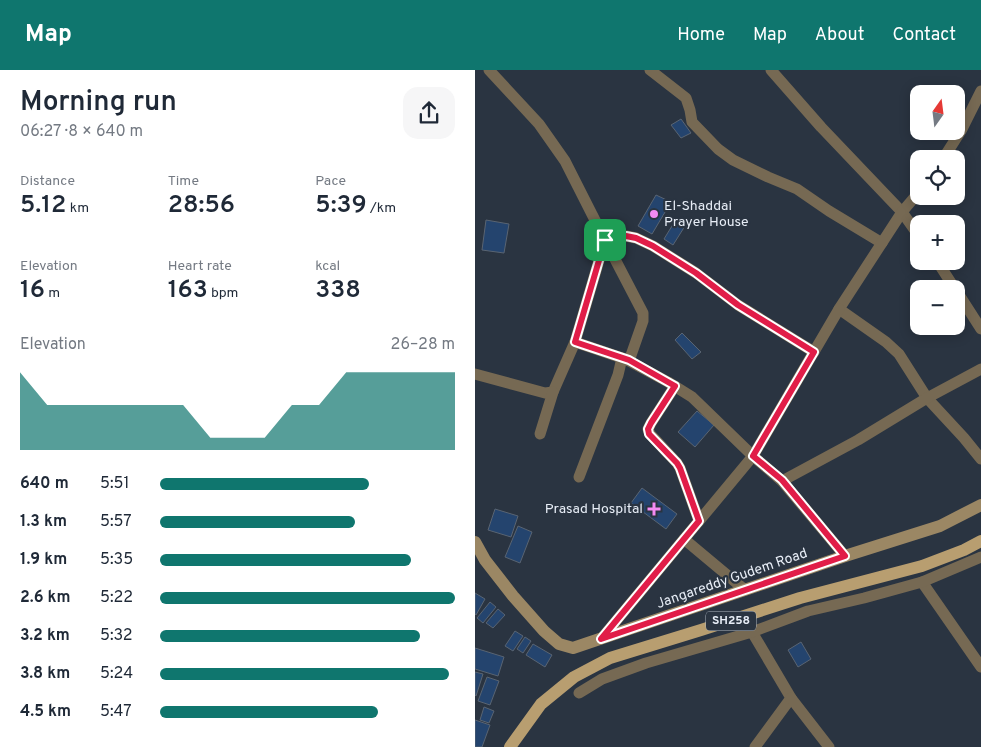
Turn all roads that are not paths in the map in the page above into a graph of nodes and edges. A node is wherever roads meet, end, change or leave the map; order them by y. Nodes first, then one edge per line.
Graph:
1 (489, 70) edge
2 (650, 70) edge
3 (771, 70) edge
4 (981, 91) edge
5 (949, 150) edge
6 (910, 203) edge
7 (902, 212) junction
8 (910, 223) edge
9 (605, 240) junction
10 (882, 243) junction
11 (965, 303) edge
12 (839, 309) junction
13 (981, 327) edge
14 (575, 342) junction
15 (814, 352) junction
16 (625, 359) junction
17 (981, 369) edge
18 (475, 374) edge
19 (675, 386) junction
20 (553, 392) junction
21 (927, 398) junction
22 (540, 434) dead end
23 (753, 456) junction
24 (981, 459) edge
25 (579, 477) dead end
26 (782, 480) junction
27 (981, 505) edge
28 (699, 521) junction
29 (684, 539) junction
30 (981, 541) edge
31 (475, 542) edge
32 (845, 556) junction
33 (981, 557) edge
34 (921, 582) junction
35 (745, 590) junction
36 (752, 632) junction
37 (601, 639) junction
38 (981, 667) edge
39 (579, 693) dead end
40 (791, 698) junction
41 (510, 747) edge
42 (755, 747) edge
43 (829, 747) edge

1 - 9 street
2 - 10 street
3 - 7 street
4 - 5 street
6 - 7 street
7 - 8 street
7 - 10 street
9 - 14 street
9 - 15 street
9 - 16 street
10 - 12 street
11 - 13 street
12 - 15 street
12 - 21 street
14 - 16 street
14 - 20 street
15 - 23 street
16 - 19 street
16 - 25 street
17 - 21 street
18 - 20 street
19 - 23 street
19 - 28 street
20 - 22 street
21 - 24 street
21 - 26 street
23 - 26 street
23 - 28 street
26 - 32 street
27 - 32 main road, Jangareddy Gudem Road
28 - 29 street
29 - 35 street
29 - 37 street
30 - 41 main road, SH258
31 - 37 main road, Jangareddy Gudem Road
32 - 35 main road, Jangareddy Gudem Road
33 - 34 street
34 - 36 street
34 - 38 street
35 - 37 main road, Jangareddy Gudem Road
36 - 39 street
36 - 40 street
40 - 42 street
40 - 43 street

